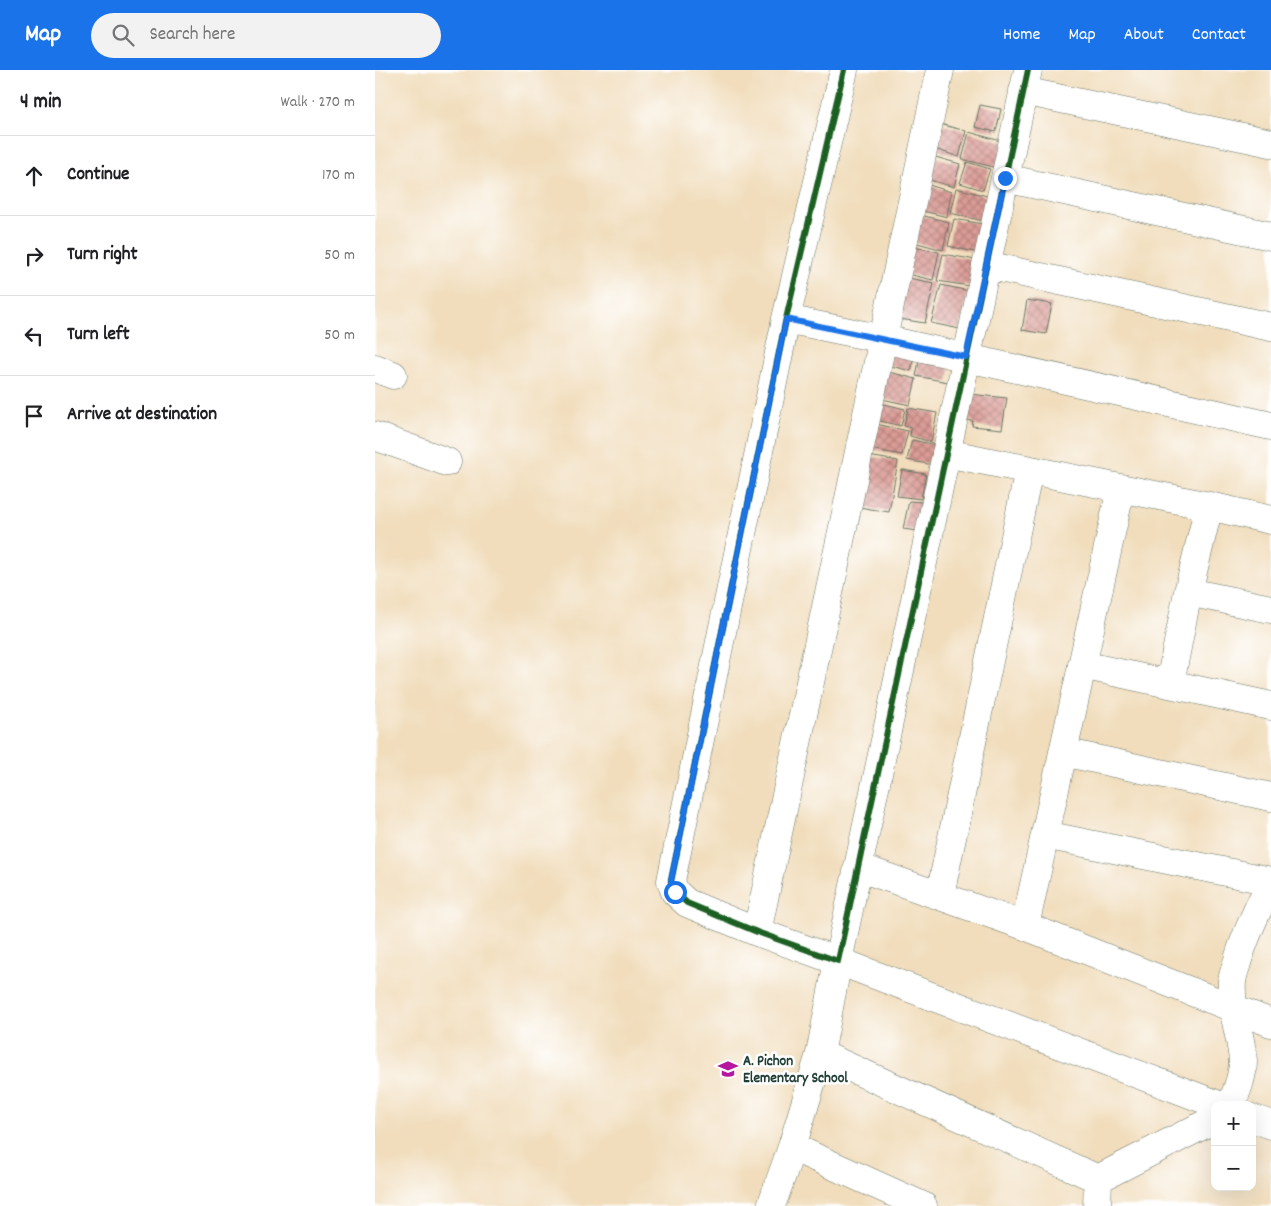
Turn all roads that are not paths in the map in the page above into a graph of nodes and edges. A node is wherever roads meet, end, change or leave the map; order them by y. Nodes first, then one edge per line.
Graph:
1 (844, 70) edge
2 (940, 70) edge
3 (1026, 80) edge
4 (1271, 142) edge
5 (1005, 178) junction
6 (1271, 236) edge
7 (986, 265) junction
8 (786, 319) junction
9 (1271, 327) edge
10 (883, 339) junction
11 (966, 357) junction
12 (1271, 426) edge
13 (375, 436) edge
14 (946, 453) junction
15 (447, 462) dead end
16 (1029, 470) junction
17 (1121, 488) junction
18 (1209, 506) junction
19 (1271, 520) edge
20 (1188, 592) junction
21 (1271, 609) edge
22 (1082, 665) junction
23 (1170, 683) junction
24 (1271, 706) edge
25 (1063, 752) junction
26 (1271, 797) edge
27 (1045, 834) junction
28 (857, 867) junction
29 (1271, 882) edge
30 (940, 895) junction
31 (1025, 926) junction
32 (757, 932) junction
33 (838, 961) junction
34 (1232, 1007) junction
35 (1271, 1023) edge
36 (820, 1054) junction
37 (1232, 1101) edge
38 (1211, 1102) edge
39 (1256, 1120) edge
40 (1211, 1121) edge
41 (1271, 1126) edge
42 (792, 1147) junction
43 (1098, 1179) junction
44 (771, 1206) edge
45 (923, 1206) edge
46 (1097, 1206) edge

1 - 8 street
2 - 10 street
3 - 4 street
3 - 5 street
5 - 6 street
5 - 7 street
7 - 9 street
7 - 11 street
8 - 10 street
8 - 32 street
10 - 11 street
10 - 32 street
11 - 12 street
11 - 14 street
13 - 15 street
14 - 16 street
14 - 28 street
16 - 17 street
16 - 30 street
17 - 18 street
17 - 22 street
18 - 19 street
18 - 20 street
20 - 21 street
20 - 23 street
22 - 23 street
22 - 25 street
23 - 24 street
25 - 26 street
25 - 27 street
27 - 29 street
27 - 31 street
28 - 30 street
28 - 33 street
29 - 34 street
30 - 31 street
31 - 34 street
32 - 33 street
33 - 36 street
33 - 38 street
34 - 35 street
34 - 37 street
36 - 42 street
36 - 43 street
39 - 41 street
40 - 43 street
42 - 44 street
42 - 45 street
43 - 46 street

